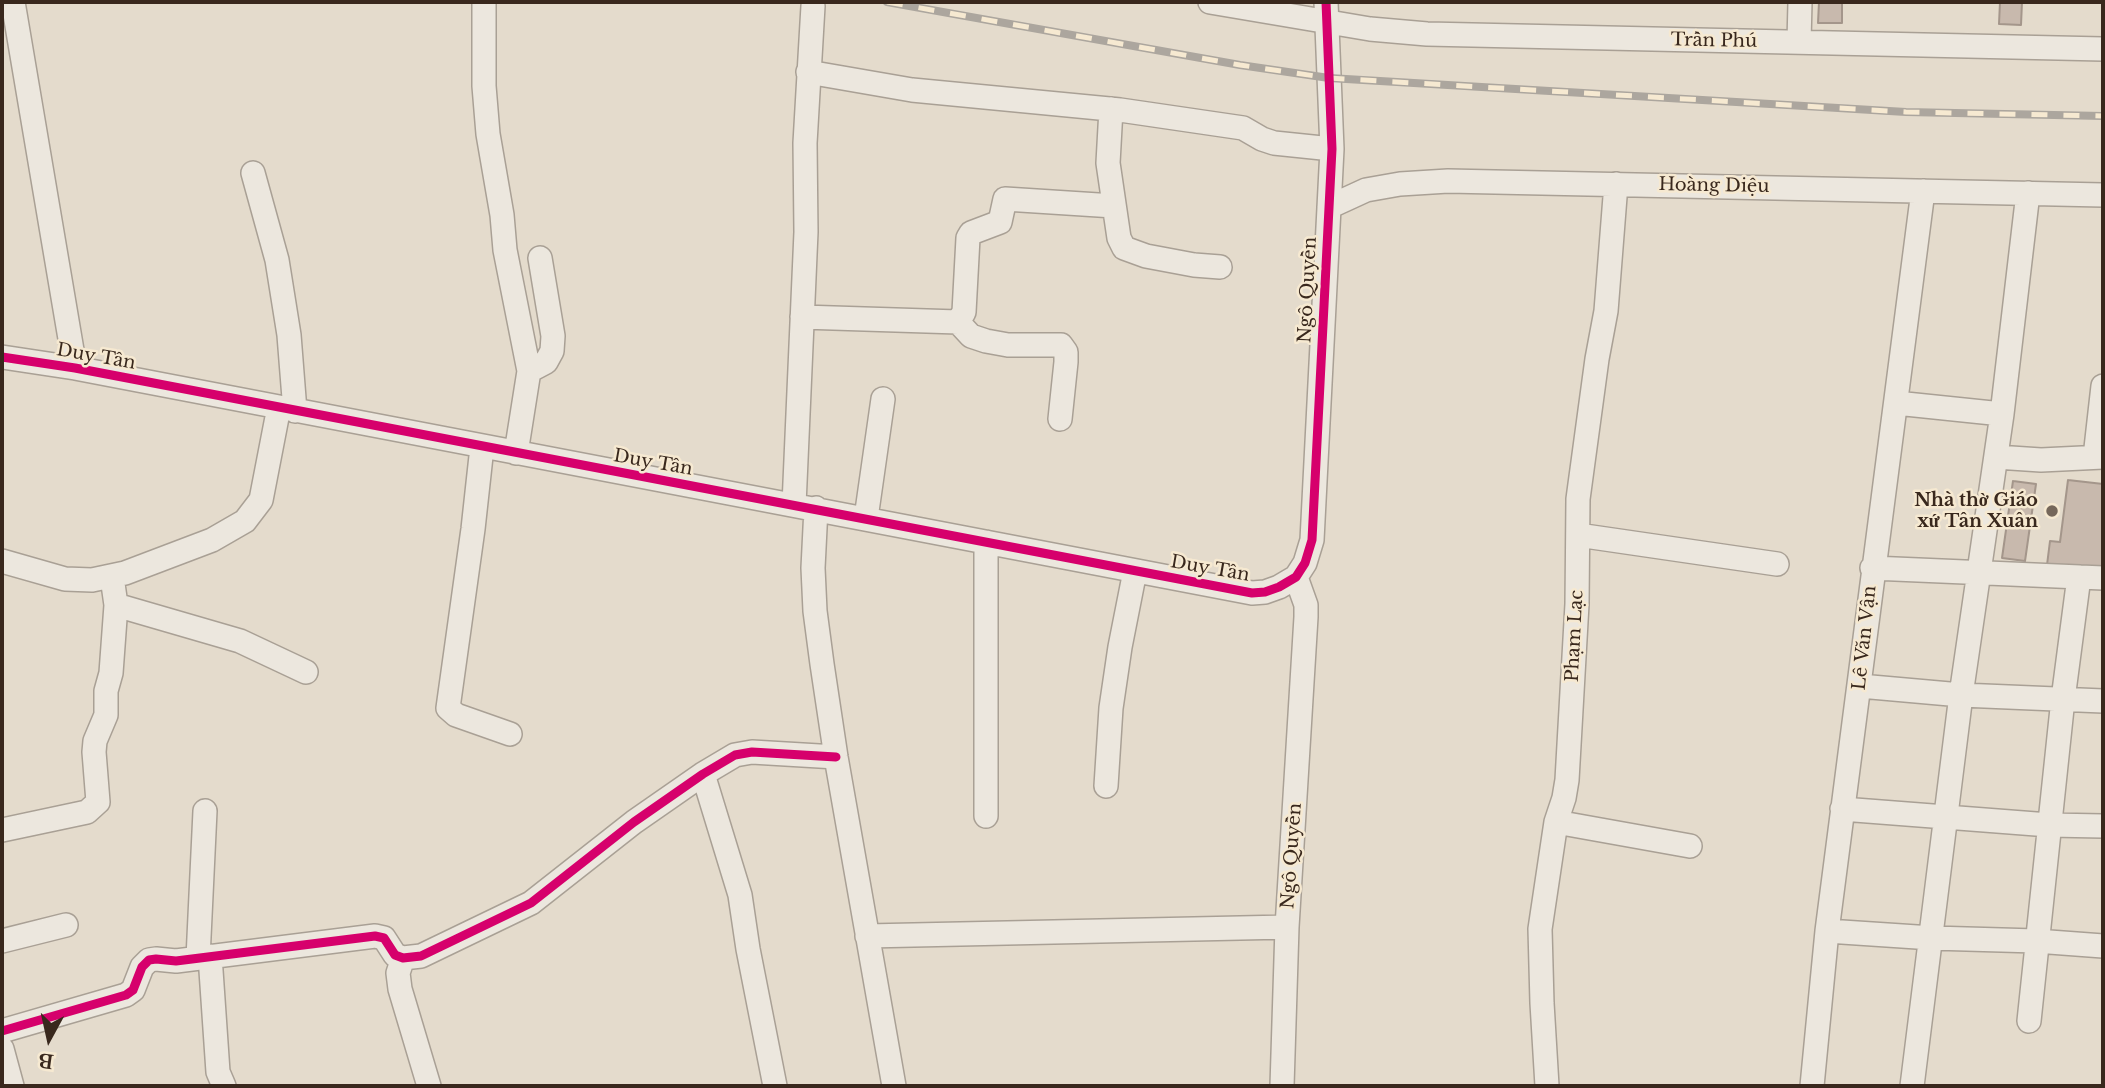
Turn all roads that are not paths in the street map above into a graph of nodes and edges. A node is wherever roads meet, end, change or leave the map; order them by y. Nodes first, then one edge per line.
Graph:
1 (13, 2) edge
2 (484, 2) edge
3 (1210, 2) edge
4 (1800, 2) edge
5 (813, 6) dead end
6 (1325, 12) edge
7 (1800, 43) junction
8 (2103, 49) edge
9 (807, 72) junction
10 (1111, 109) junction
11 (1332, 149) junction
12 (253, 173) dead end
13 (1616, 184) junction
14 (1923, 191) junction
15 (2028, 193) junction
16 (2103, 195) edge
17 (1114, 206) junction
18 (1329, 208) junction
19 (540, 258) dead end
20 (1220, 267) dead end
21 (802, 317) junction
22 (958, 322) junction
23 (2, 357) edge
24 (75, 368) junction
25 (529, 371) junction
26 (2103, 386) edge
27 (883, 399) dead end
28 (1896, 403) junction
29 (287, 409) junction
30 (2002, 414) junction
31 (1060, 419) dead end
32 (482, 447) junction
33 (516, 453) junction
34 (1996, 457) junction
35 (2099, 457) edge
36 (805, 506) junction
37 (866, 518) junction
38 (1578, 536) junction
39 (986, 542) junction
40 (2, 561) edge
41 (1777, 564) dead end
42 (1872, 568) junction
43 (1135, 571) junction
44 (1980, 572) junction
45 (111, 577) junction
46 (1296, 577) junction
47 (2079, 577) junction
48 (2103, 578) edge
49 (116, 605) junction
50 (306, 672) dead end
51 (1860, 686) junction
52 (1961, 695) junction
53 (2063, 699) junction
54 (2103, 701) edge
55 (510, 734) dead end
56 (836, 757) junction
57 (703, 774) junction
58 (1106, 786) dead end
59 (1842, 809) junction
60 (205, 811) dead end
61 (986, 816) dead end
62 (1947, 818) junction
63 (1556, 822) junction
64 (2049, 825) junction
65 (2103, 826) edge
66 (2, 830) edge
67 (1690, 846) dead end
68 (66, 925) dead end
69 (1287, 927) junction
70 (1827, 931) junction
71 (867, 936) junction
72 (1932, 938) junction
73 (2, 941) edge
74 (2036, 941) junction
75 (2103, 946) edge
76 (204, 957) junction
77 (403, 958) junction
78 (2029, 1021) dead end
79 (2, 1031) edge
80 (2, 1049) edge
81 (12, 1086) edge
82 (224, 1086) edge
83 (429, 1086) edge
84 (775, 1086) edge
85 (894, 1086) edge
86 (1282, 1086) edge
87 (1547, 1086) edge
88 (1812, 1086) edge
89 (1912, 1086) edge

1 - 24 street
2 - 25 street
3 - 6 street, Trần Phú
4 - 7 street
5 - 9 street
6 - 7 street, Trần Phú
6 - 11 street, Ngô Quyền
7 - 8 street, Trần Phú
9 - 10 street
9 - 21 street
10 - 11 street
10 - 17 street
11 - 18 street, Ngô Quyền
12 - 29 street
13 - 14 street, Hoàng Diệu
13 - 18 street, Hoàng Diệu
13 - 38 street, Phạm Lạc
14 - 15 street, Hoàng Diệu
14 - 28 street, Lê Văn Vận
15 - 16 street, Hoàng Diệu
15 - 30 street
17 - 20 street
17 - 22 street
18 - 46 street, Ngô Quyền
19 - 25 street
21 - 22 street
21 - 36 street
22 - 31 street
23 - 24 street, Duy Tân
24 - 29 street, Duy Tân
25 - 33 street
26 - 35 street
27 - 37 street
28 - 30 street
28 - 42 street, Lê Văn Vận
29 - 32 street, Duy Tân
29 - 45 street
30 - 34 street
32 - 33 street, Duy Tân
32 - 55 street
33 - 36 street, Duy Tân
34 - 35 street
34 - 44 street
36 - 37 street, Duy Tân
36 - 56 street
37 - 39 street, Duy Tân
38 - 41 street
38 - 63 street, Phạm Lạc
39 - 43 street, Duy Tân
39 - 61 street
40 - 45 street
42 - 44 street
42 - 51 street, Lê Văn Vận
43 - 46 street, Duy Tân
43 - 58 street
44 - 47 street
44 - 52 street
45 - 49 street
46 - 69 street, Ngô Quyền
47 - 48 street
47 - 53 street
49 - 50 street
49 - 66 street
51 - 52 street
51 - 59 street, Lê Văn Vận
52 - 53 street
52 - 62 street
53 - 54 street
53 - 64 street
56 - 57 street
56 - 71 street
57 - 77 street
57 - 84 street
59 - 62 street
59 - 70 street, Lê Văn Vận
60 - 76 street
62 - 64 street
62 - 72 street
63 - 67 street
63 - 87 street, Phạm Lạc
64 - 65 street
64 - 74 street
68 - 73 street
69 - 71 street
69 - 86 street, Ngô Quyền
70 - 72 street
70 - 88 street, Lê Văn Vận
71 - 85 street
72 - 74 street
72 - 89 street
74 - 75 street
74 - 78 street
76 - 77 street
76 - 79 street
76 - 82 street
77 - 83 street
80 - 81 street

